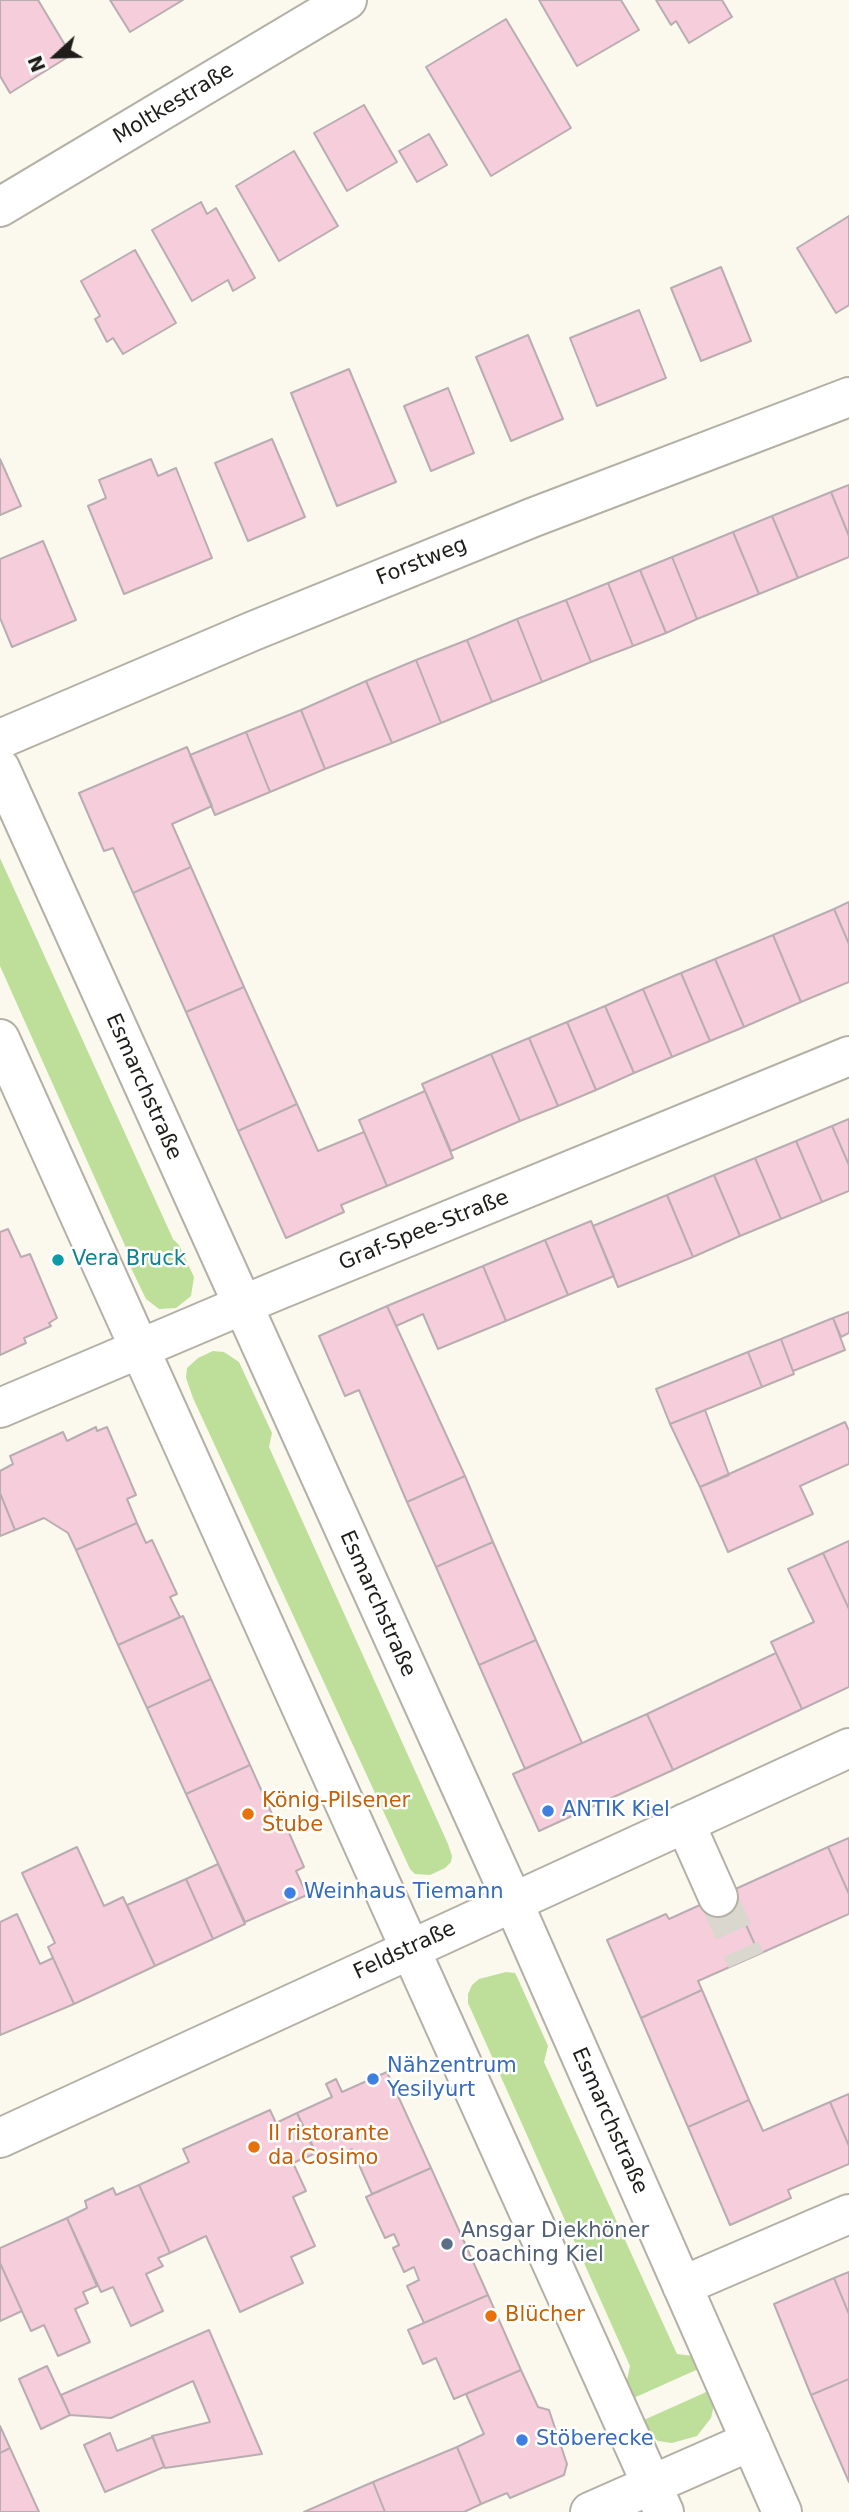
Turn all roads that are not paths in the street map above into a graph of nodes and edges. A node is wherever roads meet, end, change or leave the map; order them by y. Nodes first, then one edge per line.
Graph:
1 (347, 0) edge
2 (0, 207) edge
3 (849, 397) edge
4 (0, 739) edge
5 (0, 768) edge
6 (0, 1039) edge
7 (849, 1056) edge
8 (242, 1306) junction
9 (138, 1349) junction
10 (0, 1408) edge
11 (849, 1748) edge
12 (685, 1823) junction
13 (718, 1897) tunnel mouth
14 (513, 1902) junction
15 (411, 1948) junction
16 (0, 2138) edge
17 (849, 2214) edge
18 (682, 2286) junction
19 (751, 2441) junction
20 (653, 2503) edge
21 (590, 2512) edge
22 (782, 2512) edge

1 - 2 street, Moltkestraße
3 - 4 street, Forstweg
5 - 8 street, Esmarchstraße
6 - 9 street
7 - 8 street, Graf-Spee-Straße
8 - 9 street, Graf-Spee-Straße
8 - 14 street, Esmarchstraße
9 - 10 street, Graf-Spee-Straße
9 - 15 street
11 - 12 street, Feldstraße
12 - 13 street
12 - 14 street, Feldstraße
14 - 15 street, Feldstraße
14 - 18 street, Esmarchstraße
15 - 16 street, Feldstraße
15 - 20 street
17 - 18 street
18 - 19 street, Esmarchstraße
19 - 20 street
19 - 22 street, Esmarchstraße
20 - 21 street

